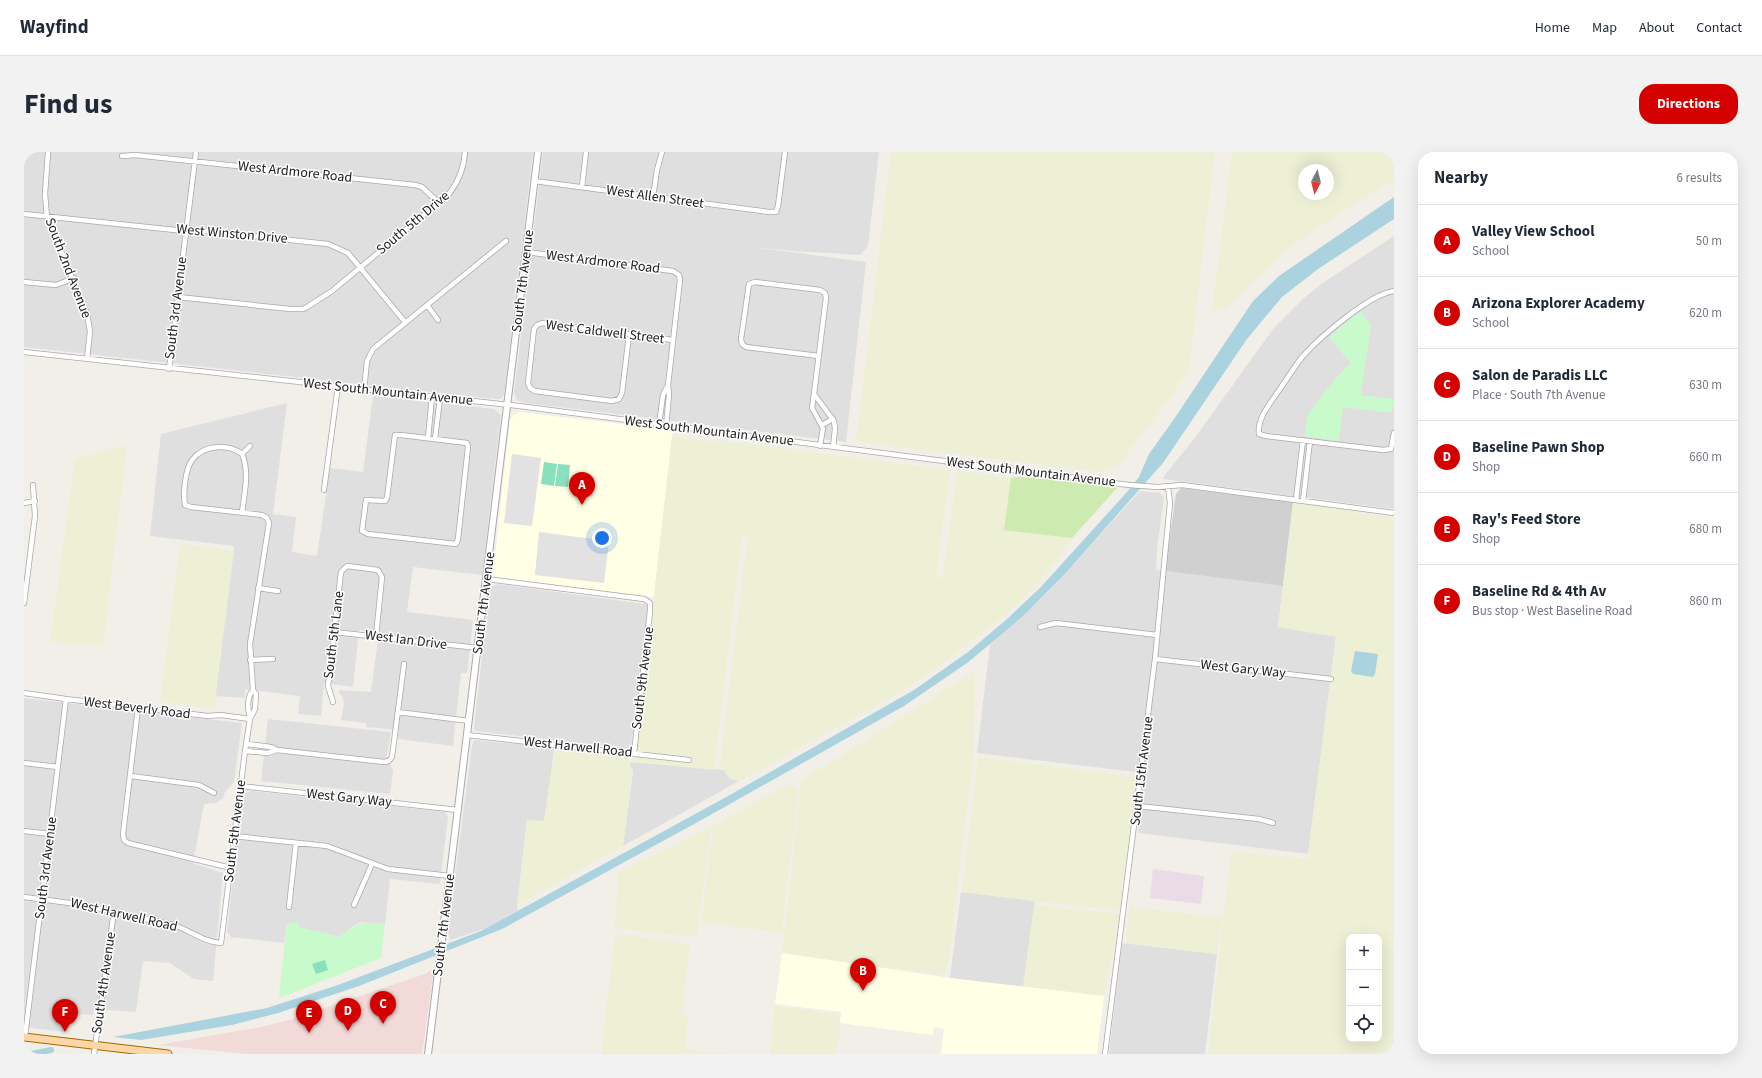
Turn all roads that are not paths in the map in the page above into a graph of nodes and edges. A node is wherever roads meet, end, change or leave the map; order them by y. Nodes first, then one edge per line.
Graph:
1 (48, 152) edge
2 (196, 152) edge
3 (465, 152) edge
4 (538, 152) edge
5 (586, 152) edge
6 (662, 152) edge
7 (785, 152) edge
8 (122, 156) dead end
9 (194, 161) junction
10 (534, 181) junction
11 (582, 187) junction
12 (653, 197) junction
13 (439, 202) junction
14 (24, 214) edge
15 (47, 217) junction
16 (186, 229) junction
17 (506, 241) dead end
18 (526, 252) junction
19 (361, 267) junction
20 (74, 278) junction
21 (24, 282) edge
22 (1394, 291) edge
23 (178, 297) junction
24 (427, 305) junction
25 (438, 320) dead end
26 (405, 322) junction
27 (629, 335) junction
28 (673, 340) junction
29 (24, 352) edge
30 (819, 356) junction
31 (88, 359) junction
32 (169, 369) junction
33 (668, 385) junction
34 (338, 386) junction
35 (364, 390) junction
36 (814, 394) junction
37 (432, 397) junction
38 (440, 398) junction
39 (662, 401) junction
40 (669, 401) junction
41 (508, 405) junction
42 (833, 419) junction
43 (430, 422) junction
44 (437, 423) junction
45 (660, 425) junction
46 (822, 425) junction
47 (666, 426) junction
48 (1394, 433) edge
49 (428, 438) junction
50 (435, 439) junction
51 (1303, 440) junction
52 (1310, 441) junction
53 (250, 446) dead end
54 (820, 446) junction
55 (833, 447) junction
56 (242, 454) junction
57 (1299, 474) junction
58 (1306, 475) junction
59 (34, 485) dead end
60 (1168, 487) junction
61 (324, 490) dead end
62 (1296, 500) junction
63 (35, 501) junction
64 (1303, 501) junction
65 (24, 503) edge
66 (242, 513) junction
67 (1394, 513) edge
68 (26, 577) edge
69 (487, 579) junction
70 (258, 588) junction
71 (278, 591) dead end
72 (24, 604) edge
73 (1040, 627) dead end
74 (334, 632) junction
75 (1157, 635) junction
76 (376, 636) junction
77 (478, 648) junction
78 (273, 659) dead end
79 (1155, 659) junction
80 (250, 660) junction
81 (404, 664) dead end
82 (1331, 679) dead end
83 (253, 690) junction
84 (24, 693) edge
85 (66, 699) junction
86 (249, 700) junction
87 (255, 701) junction
88 (333, 702) dead end
89 (138, 708) junction
90 (398, 712) junction
91 (250, 719) junction
92 (469, 721) junction
93 (467, 735) junction
94 (247, 744) junction
95 (262, 746) junction
96 (278, 750) junction
97 (245, 751) junction
98 (261, 752) junction
99 (634, 753) junction
100 (688, 760) dead end
101 (24, 763) edge
102 (58, 767) junction
103 (131, 776) junction
104 (240, 786) junction
105 (214, 793) dead end
106 (1138, 806) junction
107 (458, 810) junction
108 (1273, 823) dead end
109 (24, 831) edge
110 (50, 834) junction
111 (234, 836) junction
112 (296, 842) junction
113 (372, 864) junction
114 (230, 868) junction
115 (450, 876) junction
116 (24, 897) edge
117 (43, 899) junction
118 (354, 906) dead end
119 (289, 907) dead end
120 (114, 911) junction
121 (222, 943) joint
122 (25, 1037) edge
123 (95, 1046) junction
124 (94, 1054) edge
125 (168, 1054) edge
126 (428, 1054) edge
127 (1105, 1054) edge

1 - 15 street, South 2nd Avenue
2 - 9 street, South 3rd Avenue
3 - 13 street, South 5th Drive
4 - 10 street, South 7th Avenue
5 - 11 street
6 - 12 street
7 - 12 street, West Allen Street
8 - 9 street, West Ardmore Road
9 - 13 street, West Ardmore Road
9 - 16 street, South 3rd Avenue
10 - 11 street, West Allen Street
10 - 18 street, South 7th Avenue
11 - 12 street, West Allen Street
13 - 19 street, South 5th Drive
14 - 15 street, West Winston Drive
15 - 16 street, West Winston Drive
15 - 20 street, South 2nd Avenue
16 - 19 street, West Winston Drive
16 - 23 street, South 3rd Avenue
17 - 24 street
18 - 28 street, West Ardmore Road
18 - 41 street, South 7th Avenue
19 - 23 street
19 - 26 street, West Winston Drive
20 - 21 street
20 - 31 street, South 2nd Avenue
22 - 51 street
23 - 32 street, South 3rd Avenue
24 - 25 street
24 - 26 street
26 - 35 street
27 - 27 street, West Caldwell Street
27 - 28 street, West Caldwell Street
28 - 33 street
29 - 31 street, West South Mountain Avenue
30 - 30 street
30 - 36 street
31 - 32 street, West South Mountain Avenue
32 - 34 street, West South Mountain Avenue
33 - 39 street
33 - 40 street
34 - 35 street, West South Mountain Avenue
34 - 61 street
35 - 37 street, West South Mountain Avenue
36 - 42 street
36 - 46 street
37 - 38 street, West South Mountain Avenue
37 - 43 street
38 - 41 street, West South Mountain Avenue
38 - 44 street
39 - 40 street
39 - 45 street
40 - 47 street
41 - 45 street, West South Mountain Avenue
41 - 69 street, South 7th Avenue
42 - 46 street
42 - 55 street
43 - 44 street
43 - 49 street
44 - 50 street
45 - 47 street, West South Mountain Avenue
46 - 54 street
47 - 54 street, West South Mountain Avenue
48 - 52 street
49 - 50 street
49 - 50 street
51 - 52 street
51 - 57 street
52 - 58 street
53 - 56 street
54 - 55 street, West South Mountain Avenue
55 - 60 street, West South Mountain Avenue
56 - 66 street
56 - 66 street
57 - 58 street
57 - 62 street
58 - 64 street
59 - 63 street
60 - 62 street, West South Mountain Avenue
60 - 75 street, South 15th Avenue
62 - 64 street, West South Mountain Avenue
63 - 65 street
63 - 68 street
64 - 67 street, West South Mountain Avenue
66 - 70 street, South 5th Avenue
68 - 72 street
69 - 77 street, South 7th Avenue
69 - 99 street, South 9th Avenue
70 - 71 street
70 - 80 street, South 5th Avenue
73 - 75 street
74 - 76 street, West Ian Drive
74 - 76 street, South 5th Lane
74 - 88 street, South 5th Lane
75 - 79 street, South 15th Avenue
76 - 77 street, West Ian Drive
77 - 92 street, South 7th Avenue
78 - 80 street
79 - 82 street, West Gary Way
79 - 106 street, South 15th Avenue
80 - 83 street, South 5th Avenue
81 - 90 street
83 - 86 street, South 5th Avenue
83 - 87 street, South 5th Avenue
84 - 85 street, West Beverly Road
85 - 89 street, West Beverly Road
85 - 102 street, South 3rd Avenue
86 - 87 street
86 - 91 street, South 5th Avenue
87 - 91 street, South 5th Avenue
89 - 91 street, West Beverly Road
89 - 103 street
90 - 92 street
90 - 96 street
91 - 94 street, South 5th Avenue
92 - 93 street, South 7th Avenue
93 - 99 street, West Harwell Road
93 - 107 street, South 7th Avenue
94 - 95 street
94 - 97 street, South 5th Avenue
95 - 96 street
95 - 98 street
96 - 98 street
97 - 98 street
97 - 104 street, South 5th Avenue
99 - 100 street, West Harwell Road
101 - 102 street
102 - 110 street, South 3rd Avenue
103 - 105 street
103 - 114 street
104 - 107 street, West Gary Way
104 - 111 street, South 5th Avenue
106 - 108 street
106 - 127 street, South 15th Avenue
107 - 115 street, South 7th Avenue
109 - 110 street
110 - 117 street, South 3rd Avenue
111 - 112 street
111 - 114 street, South 5th Avenue
112 - 113 street
112 - 119 street
113 - 115 street
113 - 118 street
114 - 121 street, South 5th Avenue
115 - 126 street, South 7th Avenue
116 - 117 street, West Harwell Road
117 - 120 street, West Harwell Road
117 - 122 street, South 3rd Avenue
120 - 121 street, West Harwell Road
120 - 123 street, South 4th Avenue
122 - 123 main road
123 - 124 street, South 4th Avenue
123 - 125 main road

